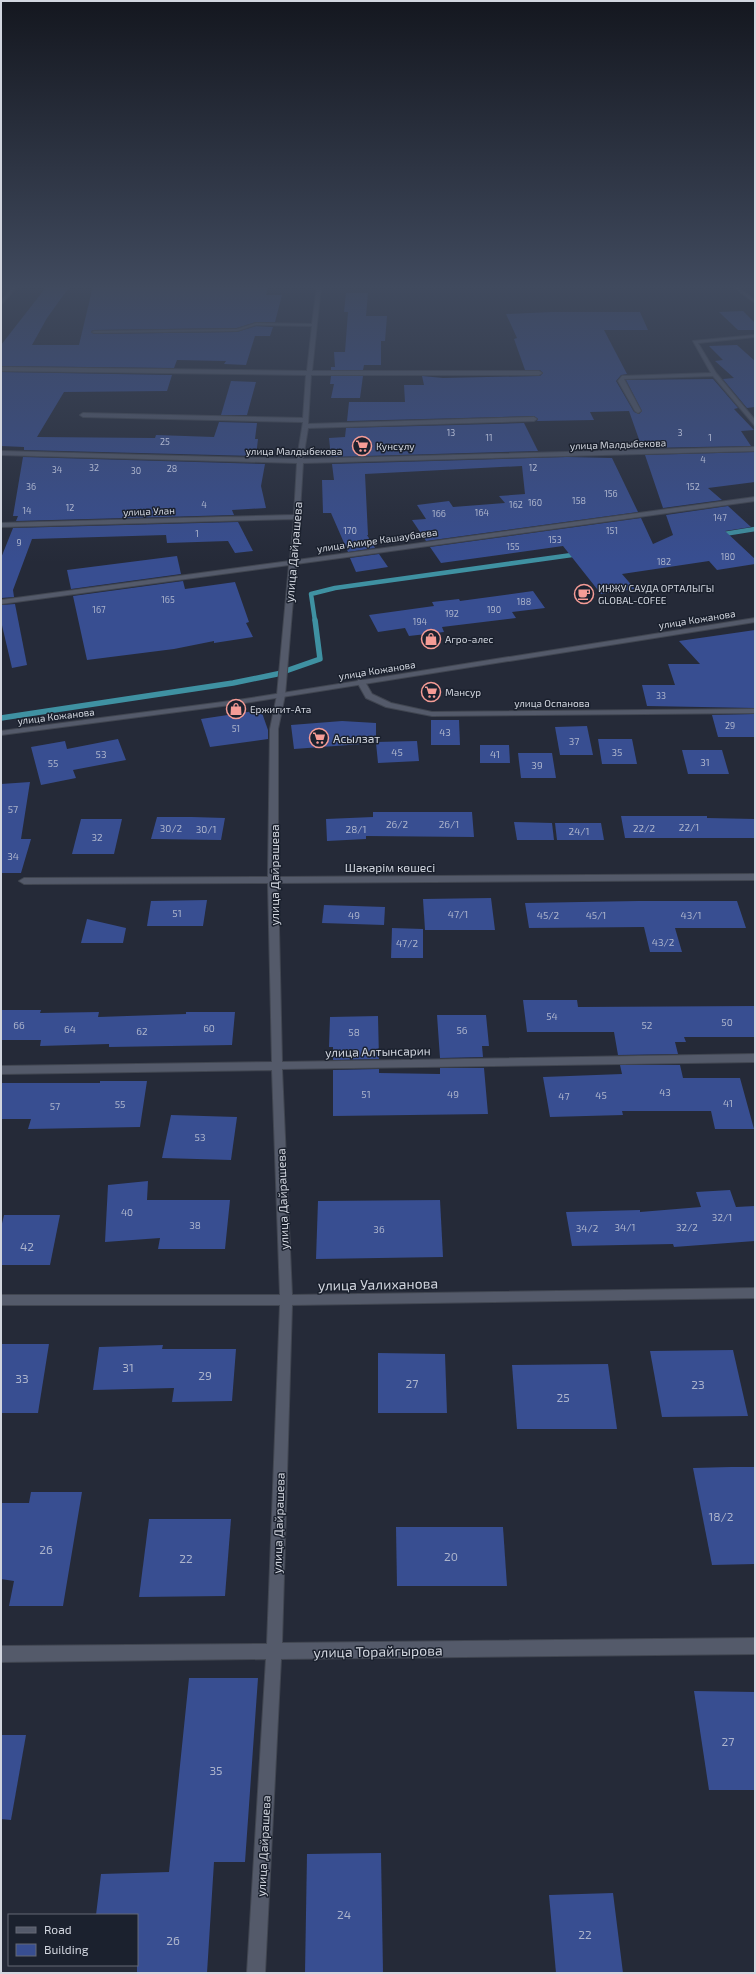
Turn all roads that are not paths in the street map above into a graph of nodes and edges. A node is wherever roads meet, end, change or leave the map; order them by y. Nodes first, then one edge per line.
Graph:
1 (309, 378) edge
2 (622, 378) edge
3 (717, 378) edge
4 (638, 411) dead end
5 (83, 415) dead end
6 (534, 419) dead end
7 (305, 423) junction
8 (755, 424) edge
9 (755, 449) edge
10 (1, 453) edge
11 (300, 461) junction
12 (755, 499) edge
13 (297, 517) junction
14 (1, 525) edge
15 (292, 561) junction
16 (1, 602) edge
17 (755, 620) edge
18 (361, 682) junction
19 (281, 695) junction
20 (755, 711) edge
21 (1, 733) edge
22 (755, 877) edge
23 (273, 880) junction
24 (24, 881) dead end
25 (755, 1058) edge
26 (277, 1066) junction
27 (1, 1070) edge
28 (755, 1293) edge
29 (1, 1300) edge
30 (286, 1300) junction
31 (755, 1646) edge
32 (274, 1652) junction
33 (1, 1654) edge
34 (256, 1973) edge

1 - 7 street, улица Дайрашева
2 - 4 street
3 - 8 street
5 - 7 street
6 - 7 street
7 - 11 street, улица Дайрашева
9 - 11 street, улица Малдыбекова
10 - 11 street, улица Малдыбекова
11 - 13 street, улица Дайрашева
12 - 15 street, улица Амире Кашаубаева
13 - 14 street, улица Улан
13 - 15 street, улица Дайрашева
15 - 16 street, улица Амире Кашаубаева
15 - 19 street, улица Дайрашева
17 - 18 street, улица Кожанова
18 - 19 street, улица Кожанова
18 - 20 street, улица Оспанова
19 - 21 street, улица Кожанова
19 - 23 street, улица Дайрашева
22 - 23 street, Шәкәрім көшесі
23 - 24 street, Шәкәрім көшесі
23 - 26 street, улица Дайрашева
25 - 26 street, улица Алтынсарин
26 - 27 street, улица Алтынсарин
26 - 30 street, улица Дайрашева
28 - 30 street, улица Уалиханова
29 - 30 street, улица Уалиханова
30 - 32 street, улица Дайрашева
31 - 32 street, улица Торайгырова
32 - 33 street, улица Торайгырова
32 - 34 street, улица Дайрашева

